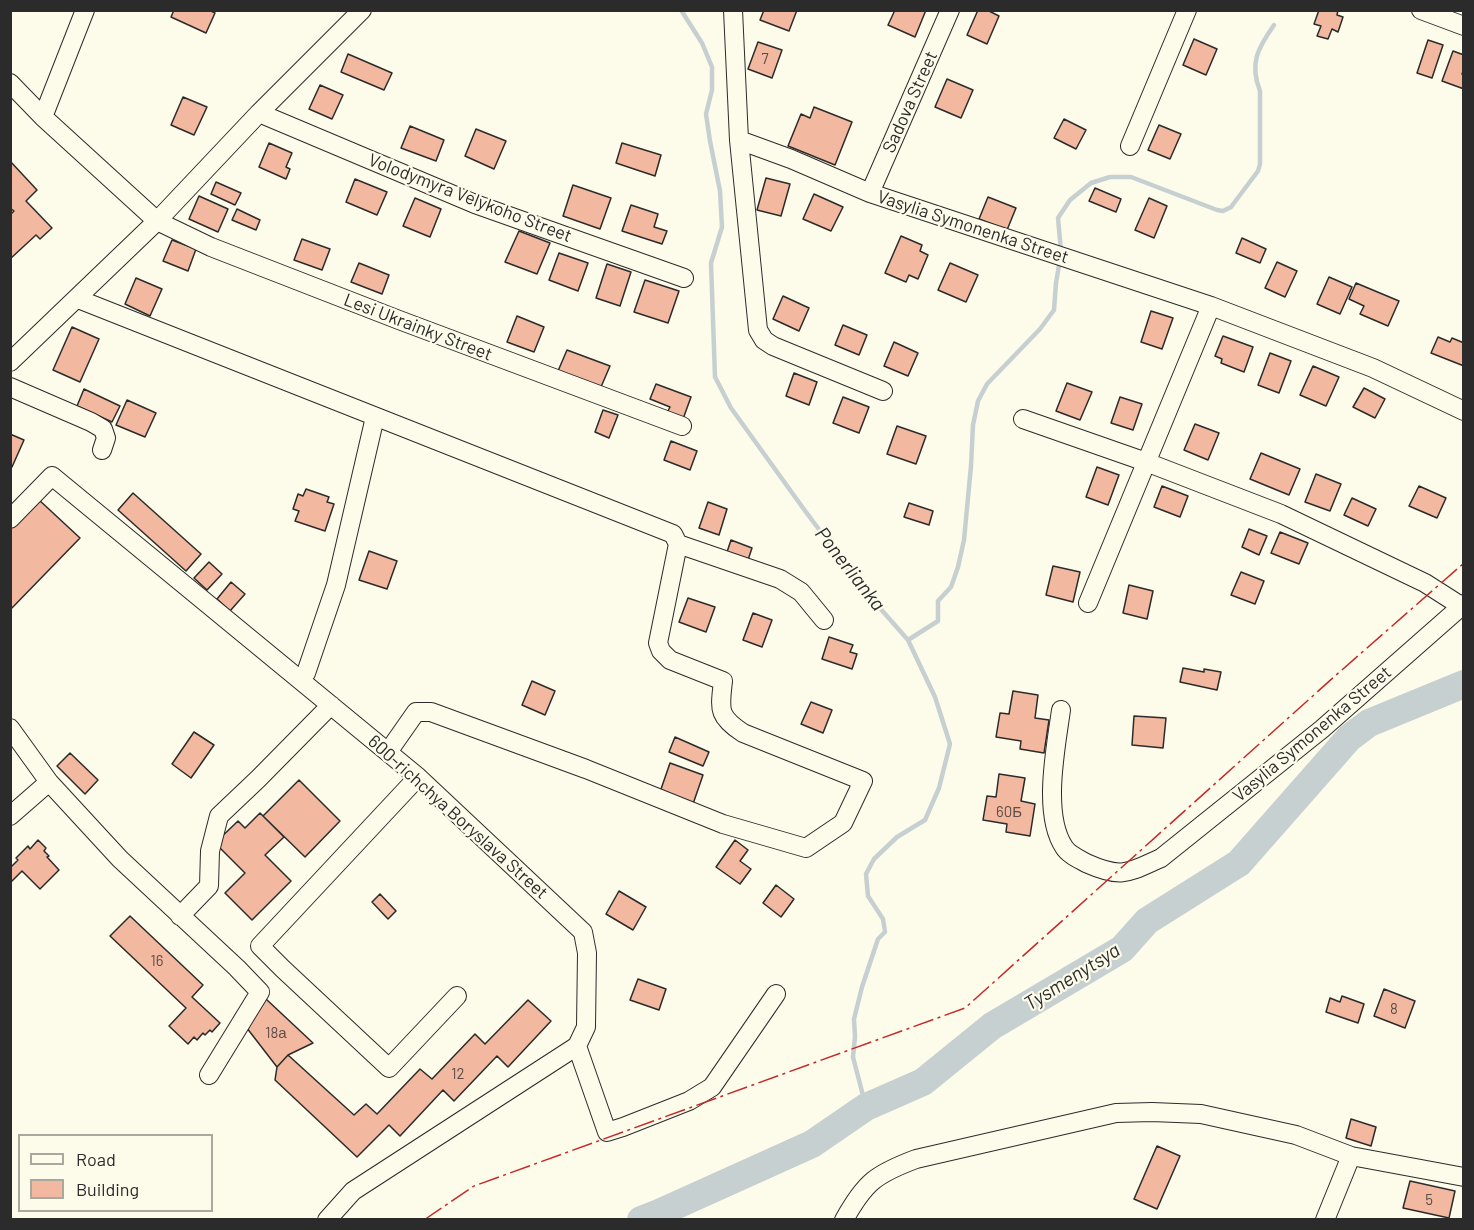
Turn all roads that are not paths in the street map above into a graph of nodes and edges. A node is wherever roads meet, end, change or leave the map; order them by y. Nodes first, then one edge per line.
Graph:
1 (85, 10) edge
2 (362, 10) edge
3 (733, 10) edge
4 (950, 10) edge
5 (1187, 10) edge
6 (1421, 10) edge
7 (1464, 26) edge
8 (10, 83) edge
9 (259, 113) junction
10 (43, 117) junction
11 (739, 140) junction
12 (1130, 146) dead end
13 (870, 193) junction
14 (157, 222) junction
15 (684, 278) dead end
16 (78, 299) junction
17 (1210, 306) junction
18 (10, 362) edge
19 (10, 387) edge
20 (883, 391) dead end
21 (1464, 411) edge
22 (375, 417) junction
23 (1023, 419) dead end
24 (682, 426) dead end
25 (102, 450) dead end
26 (1146, 462) junction
27 (10, 519) edge
28 (678, 543) junction
29 (1088, 603) dead end
30 (1462, 605) edge
31 (824, 620) dead end
32 (300, 680) junction
33 (331, 705) junction
34 (1061, 710) dead end
35 (10, 728) edge
36 (388, 752) junction
37 (418, 777) junction
38 (49, 782) junction
39 (10, 816) edge
40 (180, 916) junction
41 (260, 946) junction
42 (237, 968) junction
43 (283, 969) junction
44 (260, 992) junction
45 (776, 994) dead end
46 (457, 996) dead end
47 (577, 1046) junction
48 (209, 1075) dead end
49 (1351, 1156) junction
50 (1464, 1177) edge
51 (327, 1219) edge
52 (844, 1220) edge
53 (1325, 1220) edge

1 - 10 street
2 - 9 street
3 - 11 street
4 - 13 street, Sadova Street
5 - 12 street
6 - 7 street
8 - 10 street, Lesi Ukrainky Street
9 - 14 street
9 - 15 street, Volodymyra Velykoho Street
10 - 14 street, Lesi Ukrainky Street
11 - 13 street, Vasylia Symonenka Street
11 - 20 street
13 - 17 street, Vasylia Symonenka Street
14 - 16 street
14 - 24 street, Lesi Ukrainky Street
16 - 18 street
16 - 22 street
17 - 21 street, Vasylia Symonenka Street
17 - 26 street
19 - 25 street
22 - 28 street
22 - 32 street
23 - 26 street, Vasylia Symonenka Street
26 - 29 street
26 - 30 street, Vasylia Symonenka Street
27 - 32 street, 600-richchya Boryslava Street
28 - 31 street
28 - 36 street
30 - 34 street, Vasylia Symonenka Street
32 - 33 street, 600-richchya Boryslava Street
33 - 36 street, 600-richchya Boryslava Street
33 - 40 street
35 - 38 street
36 - 37 street, 600-richchya Boryslava Street
37 - 41 street
37 - 47 street, 600-richchya Boryslava Street
38 - 39 street
38 - 40 street
40 - 42 street
41 - 42 street
41 - 43 street
42 - 44 street
43 - 44 street
43 - 46 street
44 - 48 street
45 - 47 street
47 - 51 street
49 - 50 street
49 - 52 street
49 - 53 street

